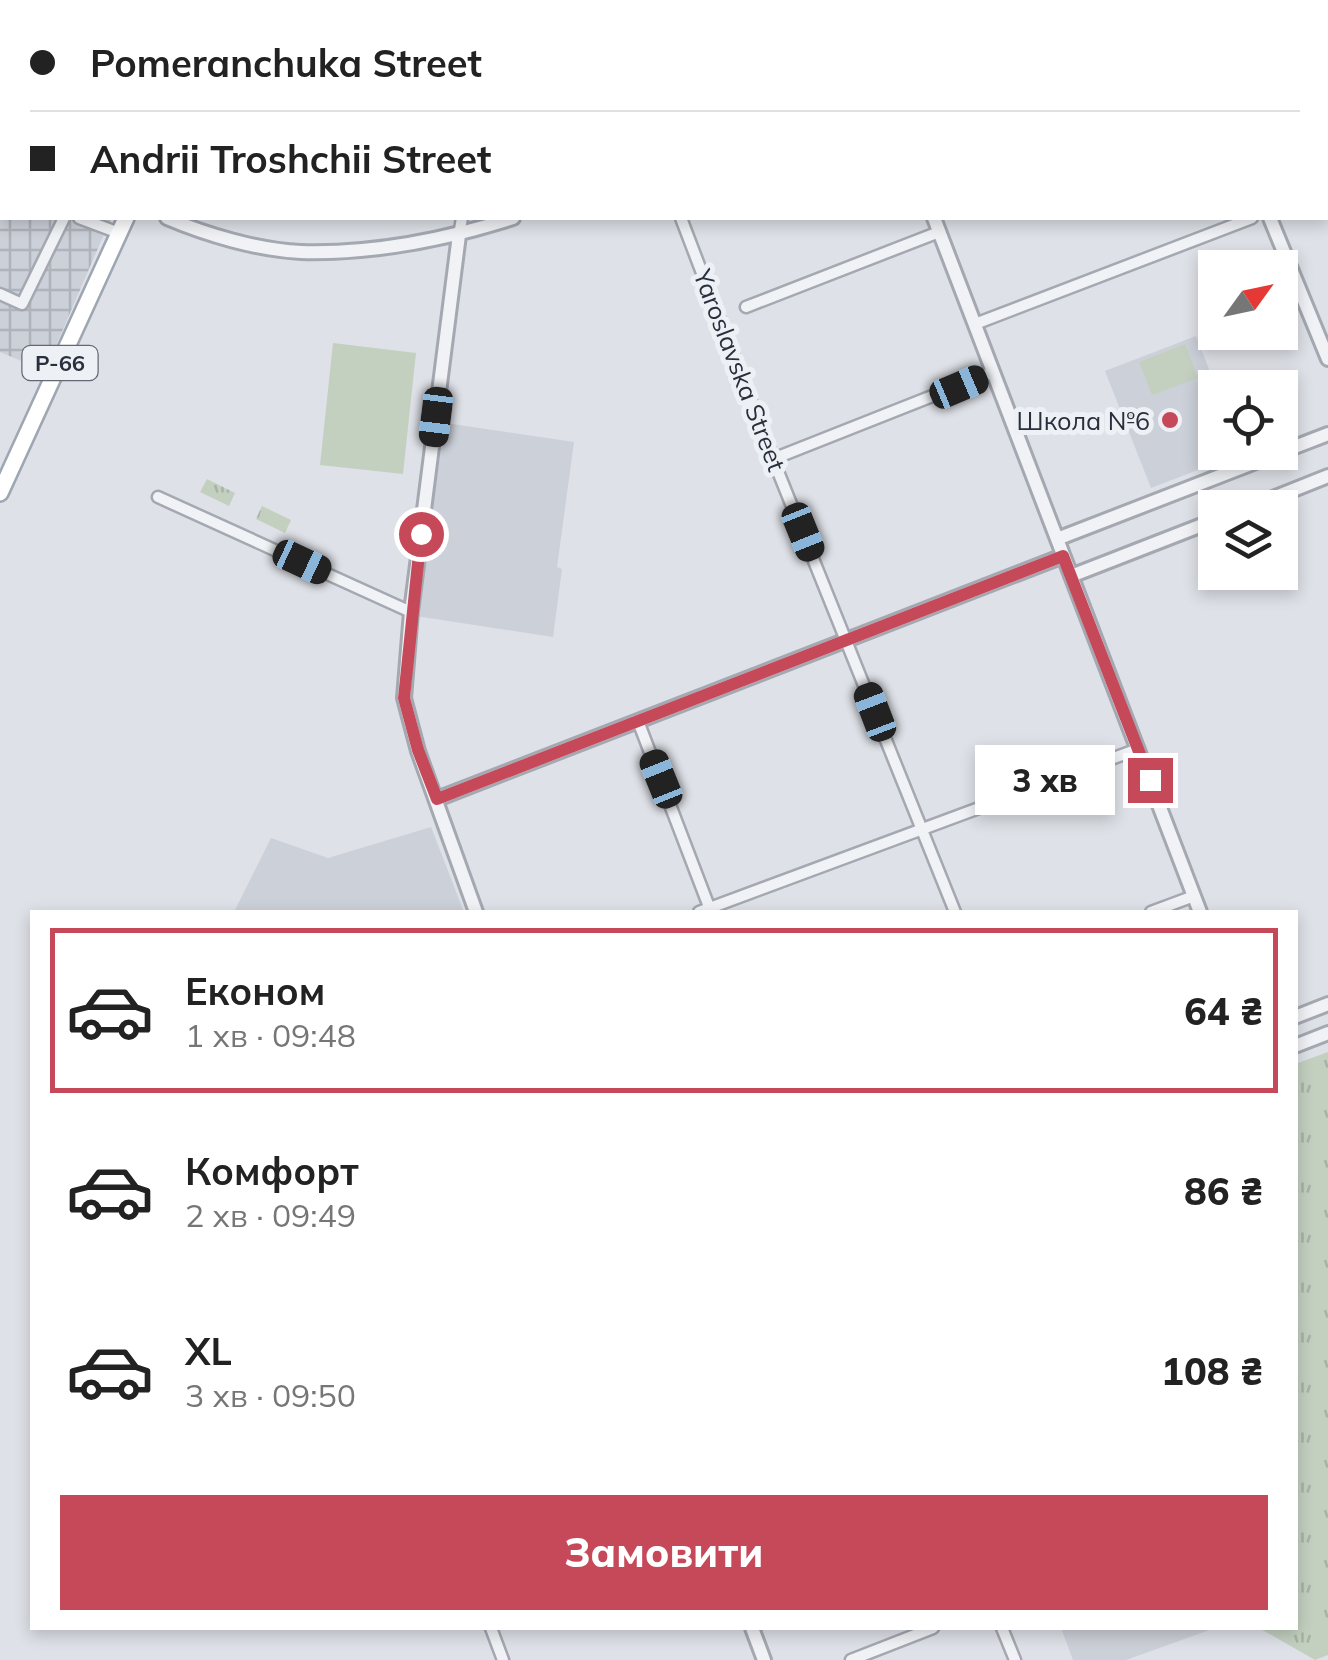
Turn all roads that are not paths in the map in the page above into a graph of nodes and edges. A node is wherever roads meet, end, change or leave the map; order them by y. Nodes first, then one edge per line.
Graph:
1 (63, 220) edge
2 (92, 220) edge
3 (173, 220) edge
4 (462, 220) edge
5 (508, 220) edge
6 (683, 220) edge
7 (935, 220) edge
8 (1247, 220) edge
9 (1271, 220) edge
10 (123, 225) edge
11 (939, 232) junction
12 (460, 235) junction
13 (0, 294) edge
14 (746, 308) dead end
15 (974, 324) junction
16 (1328, 359) edge
17 (993, 372) junction
18 (1328, 434) edge
19 (773, 460) junction
20 (1328, 476) edge
21 (1293, 490) edge
22 (0, 493) edge
23 (158, 497) dead end
24 (1198, 527) edge
25 (1057, 539) junction
26 (1063, 556) junction
27 (1071, 576) junction
28 (411, 612) junction
29 (848, 640) junction
30 (638, 721) junction
31 (1138, 749) junction
32 (437, 799) junction
33 (920, 828) junction
34 (1194, 896) junction
35 (475, 910) edge
36 (706, 910) edge
37 (709, 910) edge
38 (953, 910) edge
39 (1156, 910) edge
40 (1199, 910) edge
41 (1328, 1004) edge
42 (1298, 1016) edge
43 (1328, 1033) edge
44 (1298, 1045) edge
45 (492, 1630) edge
46 (753, 1630) edge
47 (928, 1630) edge
48 (1003, 1630) edge
49 (503, 1660) edge
50 (764, 1660) edge
51 (851, 1660) edge
52 (1014, 1660) edge

1 - 13 street
2 - 10 street
3 - 12 street
4 - 12 street
5 - 12 street
6 - 19 street, Yaroslavska Street
7 - 11 street
8 - 15 street
9 - 16 street
10 - 22 main road, Р-66
11 - 14 street
11 - 15 street
12 - 28 street
15 - 17 street
17 - 19 street
17 - 25 street
18 - 25 street
19 - 29 street, Yaroslavska Street
20 - 21 street
23 - 28 street
24 - 27 street
25 - 26 street
26 - 27 street
26 - 29 street
27 - 31 street
28 - 32 street
29 - 30 street
29 - 33 street, Yaroslavska Street
30 - 32 street
30 - 36 street
31 - 33 street
31 - 34 street
32 - 35 street
33 - 37 street
33 - 38 street, Yaroslavska Street
34 - 39 street
34 - 40 street
41 - 42 street
43 - 44 street
45 - 49 street
46 - 50 street
47 - 51 street
48 - 52 street

